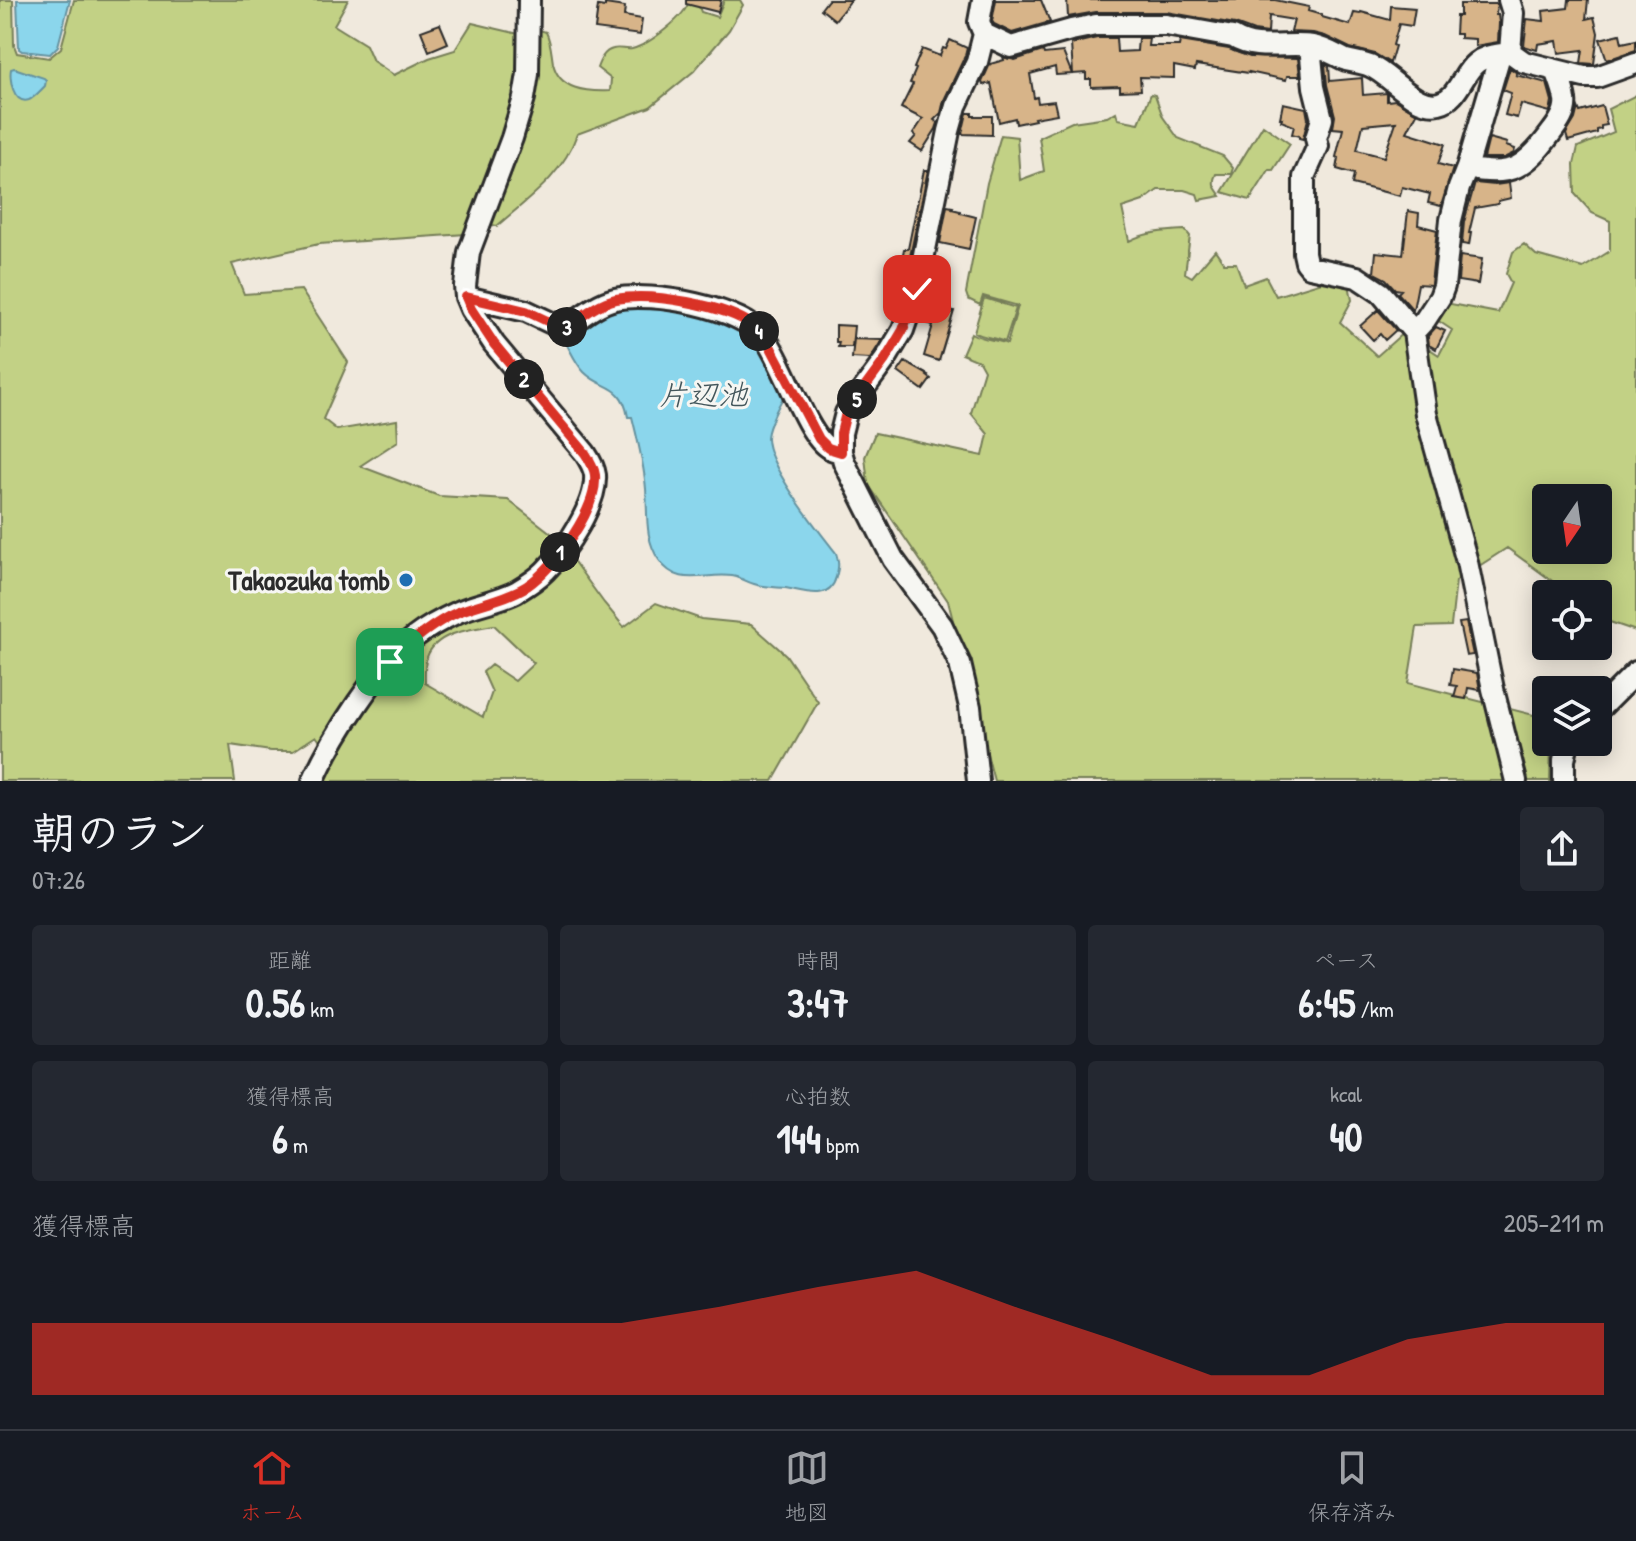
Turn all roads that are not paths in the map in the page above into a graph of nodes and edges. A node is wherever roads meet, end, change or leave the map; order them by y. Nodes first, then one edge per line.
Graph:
1 (529, 0) edge
2 (983, 0) edge
3 (1510, 1) edge
4 (984, 34) junction
5 (1310, 46) junction
6 (1505, 54) junction
7 (1636, 63) edge
8 (1556, 70) junction
9 (1467, 168) junction
10 (466, 297) junction
11 (1414, 332) junction
12 (841, 452) junction
13 (1636, 672) edge
14 (1612, 696) edge
15 (1565, 756) edge
16 (313, 781) edge
17 (978, 781) edge
18 (1516, 781) edge
19 (1564, 781) edge

1 - 10 street
2 - 4 street
3 - 6 street
4 - 5 street
4 - 12 street
5 - 6 street
5 - 11 street
6 - 8 street
6 - 9 street
7 - 8 street
8 - 9 street
9 - 11 street
10 - 12 street
10 - 16 street
11 - 18 street
12 - 17 street
13 - 14 street
15 - 19 street

